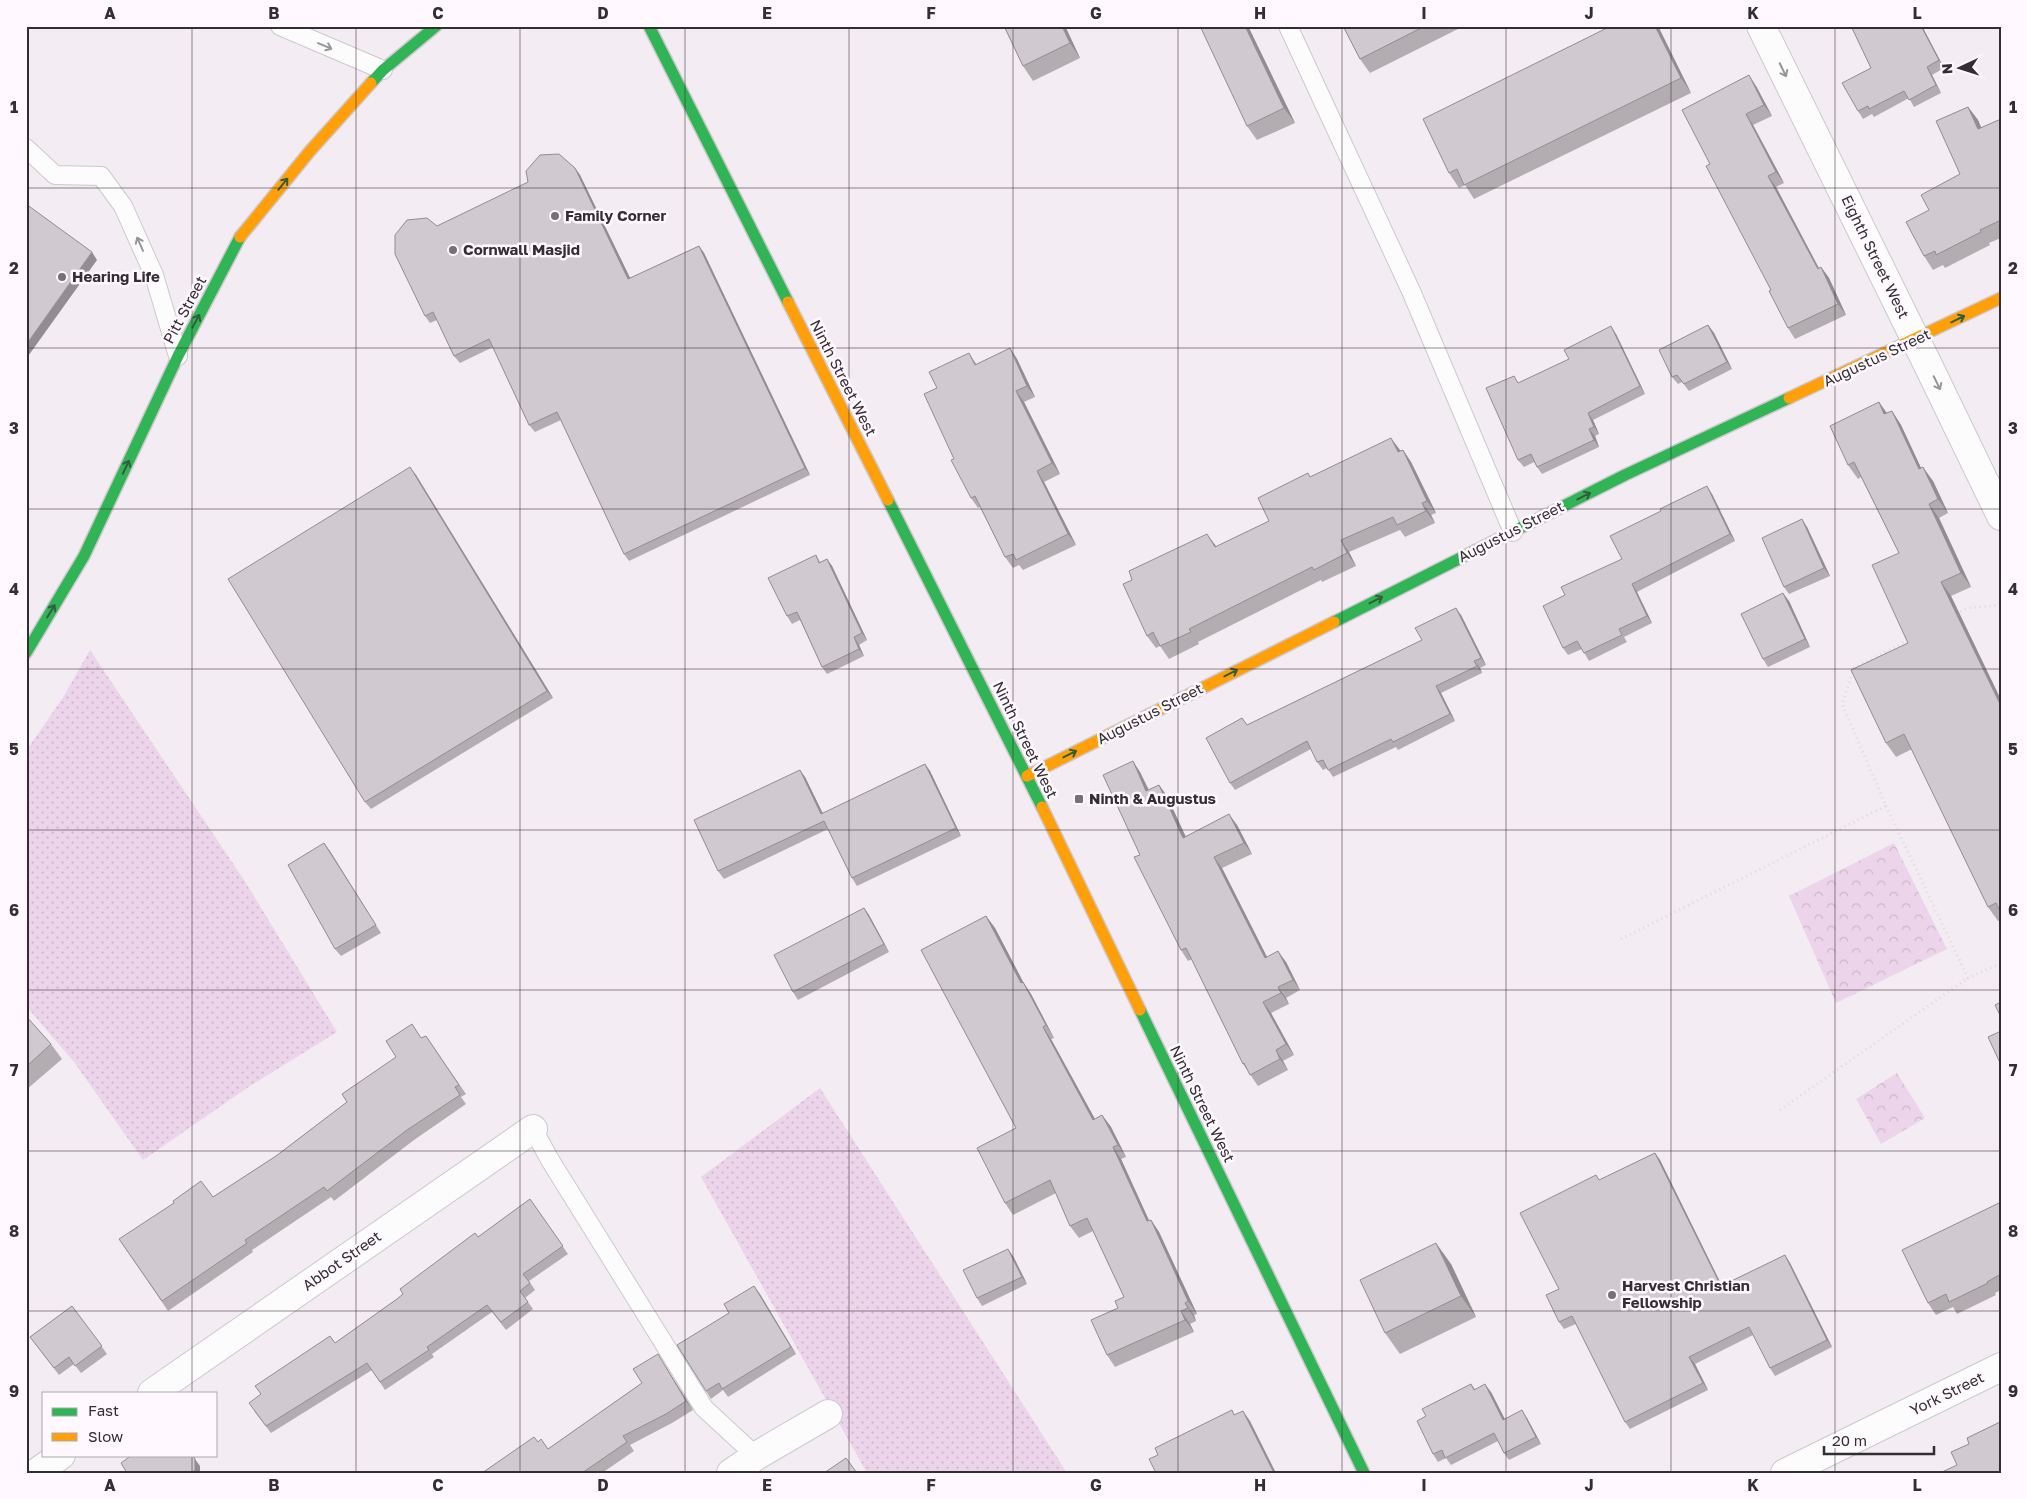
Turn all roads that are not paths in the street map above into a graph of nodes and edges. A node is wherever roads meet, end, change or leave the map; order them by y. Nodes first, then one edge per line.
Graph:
1 (280, 26) edge
2 (436, 26) edge
3 (648, 26) edge
4 (1288, 26) edge
5 (1761, 26) edge
6 (383, 70) junction
7 (26, 148) edge
8 (2001, 298) edge
9 (1916, 340) junction
10 (178, 356) junction
11 (2001, 516) edge
12 (1513, 532) junction
13 (26, 653) edge
14 (1027, 776) junction
15 (533, 1129) joint
16 (2001, 1367) edge
17 (153, 1392) edge
18 (828, 1414) dead end
19 (60, 1456) edge
20 (756, 1456) junction
21 (26, 1460) edge
22 (35, 1473) edge
23 (731, 1473) edge
24 (1364, 1473) edge
25 (1785, 1473) edge

1 -> 6 lane
2 - 6 street, Pitt Street
3 - 14 street, Ninth Street West
4 - 12 lane
5 -> 9 street, Eighth Street West
10 -> 6 street, Pitt Street
10 -> 7 lane
9 -> 8 street, Augustus Street
9 -> 11 street, Eighth Street West
12 -> 9 street, Augustus Street
13 -> 10 street, Pitt Street
14 -> 12 street, Augustus Street
14 - 24 street, Ninth Street West
15 - 17 street, Abbot Street
15 - 20 lane
16 - 25 street, York Street
18 - 20 street
19 - 22 street
20 - 23 street
21 - 22 street

